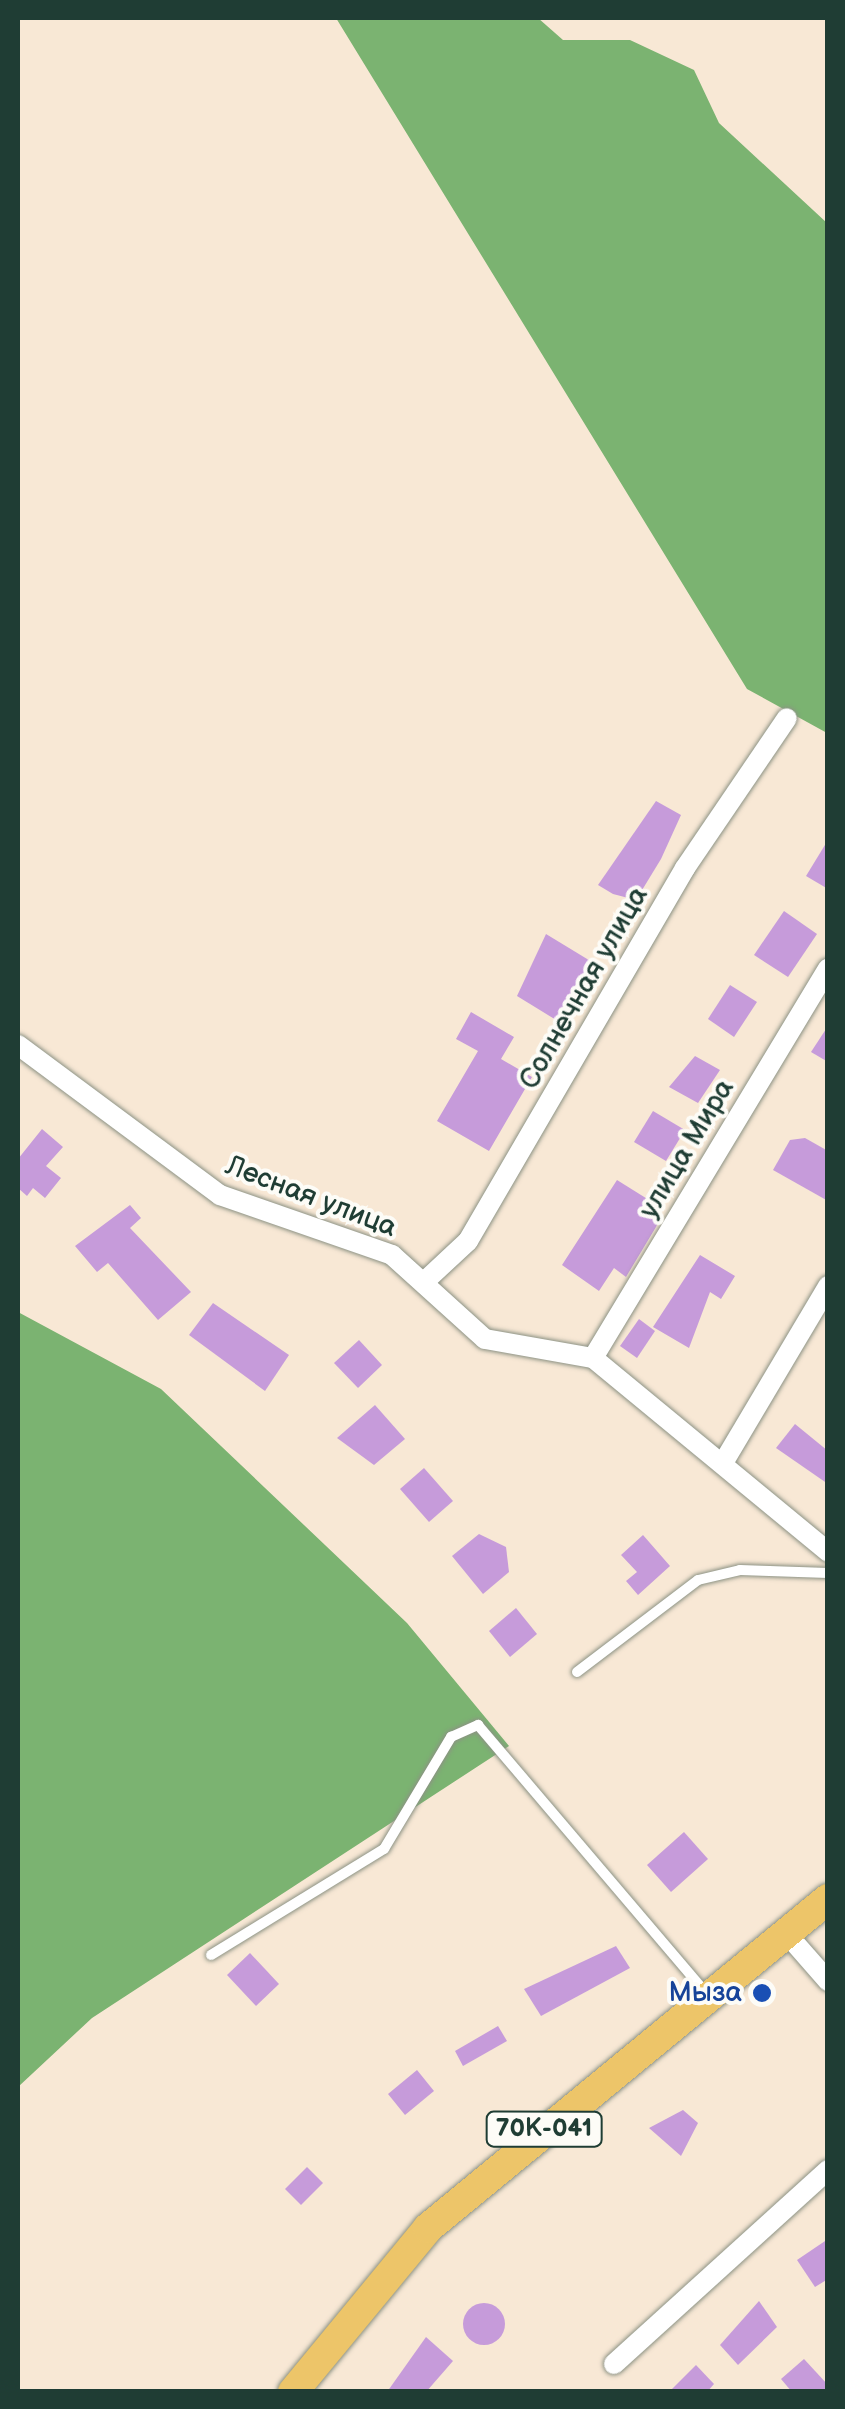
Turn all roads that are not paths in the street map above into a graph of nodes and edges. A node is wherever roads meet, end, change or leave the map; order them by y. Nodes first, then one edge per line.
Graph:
1 (787, 718) dead end
2 (828, 968) edge
3 (18, 1045) edge
4 (424, 1282) junction
5 (828, 1286) edge
6 (593, 1358) junction
7 (723, 1463) junction
8 (828, 1552) edge
9 (828, 1573) edge
10 (577, 1672) dead end
11 (828, 1899) edge
12 (786, 1933) junction
13 (211, 1955) dead end
14 (828, 1981) edge
15 (708, 1996) junction
16 (828, 2170) edge
17 (614, 2364) dead end
18 (292, 2392) edge

1 - 4 street, Солнечная улица
2 - 6 street, улица Мира
3 - 4 street, Лесная улица
4 - 6 street, Лесная улица
5 - 7 street
6 - 7 street, Лесная улица
7 - 8 street, Лесная улица
9 - 10 lane
11 - 12 main road, 70К-041
12 - 14 street
12 - 15 main road, 70К-041
13 - 15 lane
15 - 18 main road, 70К-041
16 - 17 street

